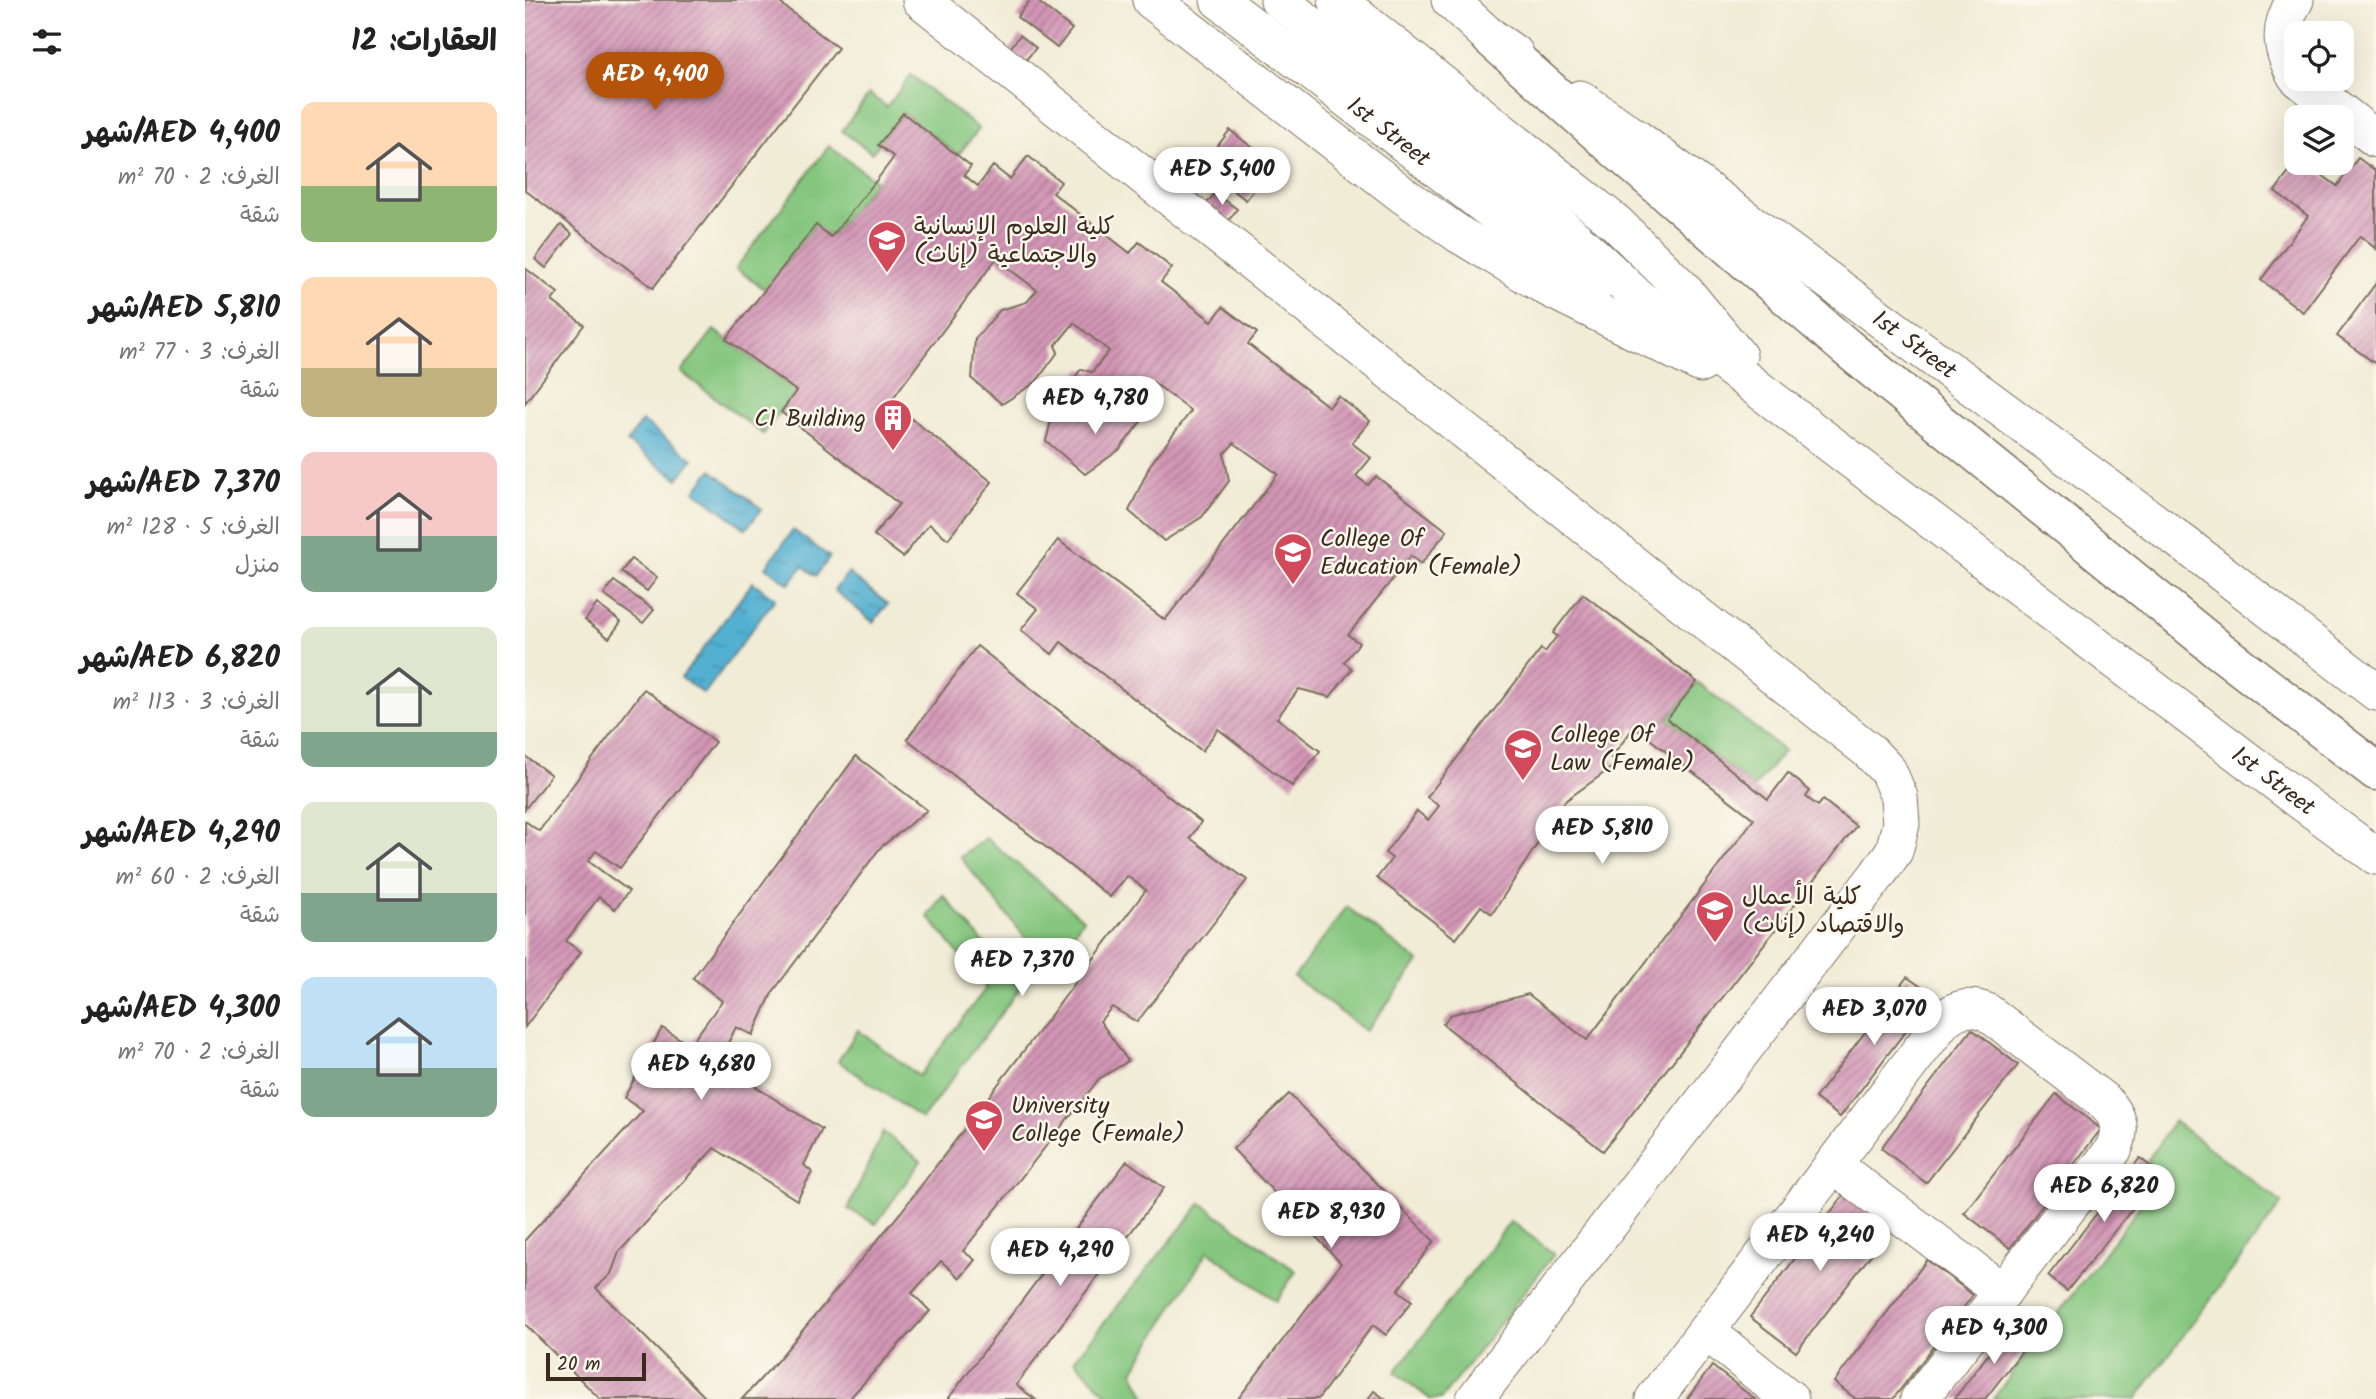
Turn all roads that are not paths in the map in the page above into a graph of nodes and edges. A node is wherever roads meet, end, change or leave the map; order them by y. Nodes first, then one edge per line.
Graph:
1 (921, 0) edge
2 (1151, 0) edge
3 (1219, 0) edge
4 (1279, 0) edge
5 (1337, 0) edge
6 (1450, 0) edge
7 (2295, 0) edge
8 (2286, 21) edge
9 (1490, 37) junction
10 (2316, 91) edge
11 (2376, 139) edge
12 (1637, 297) junction
13 (1760, 388) junction
14 (2376, 692) edge
15 (2376, 772) edge
16 (2376, 856) edge
17 (1833, 1165) junction
18 (2003, 1292) junction
19 (1706, 1331) junction
20 (1475, 1399) edge
21 (1654, 1399) edge
22 (1790, 1399) edge
23 (1919, 1399) edge

1 - 20 street
2 - 13 street
3 - 12 street, 1st Street
4 - 12 street, 1st Street
5 - 13 street
6 - 9 street, 1st Street
7 - 8 street
9 - 14 street, 1st Street
9 - 15 highway
10 - 11 street
12 - 13 street, 1st Street
13 - 16 street, 1st Street
17 - 18 street
17 - 18 street
17 - 19 street
18 - 23 street
19 - 21 street
19 - 22 street

